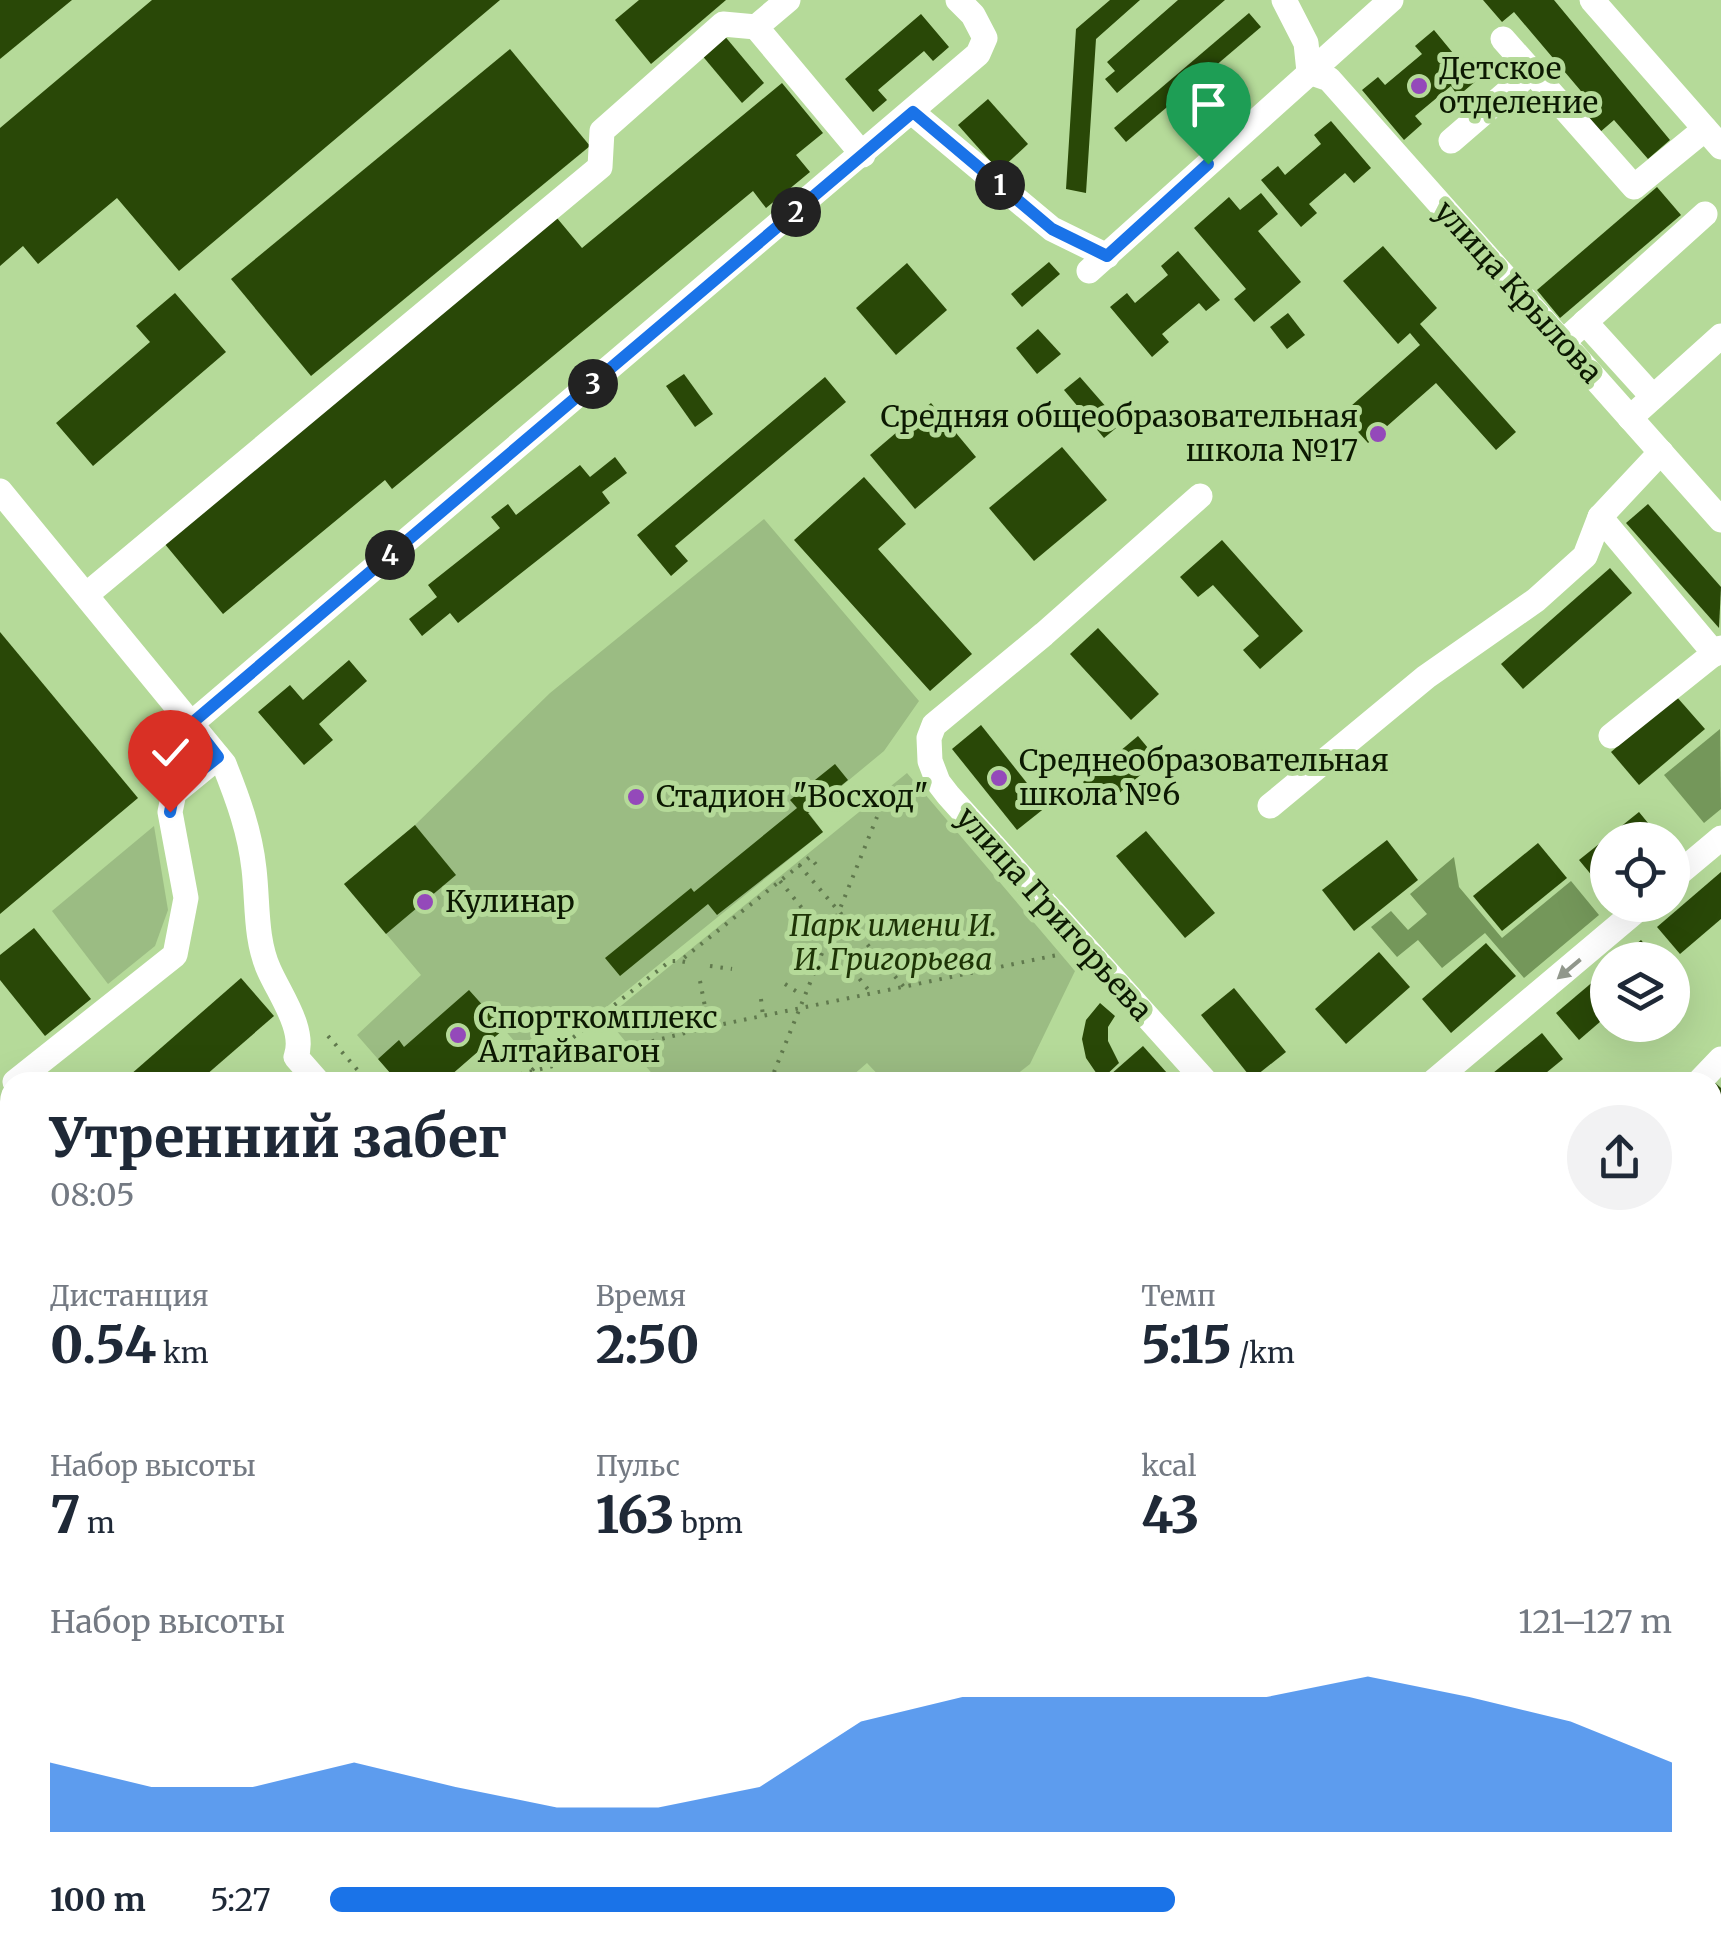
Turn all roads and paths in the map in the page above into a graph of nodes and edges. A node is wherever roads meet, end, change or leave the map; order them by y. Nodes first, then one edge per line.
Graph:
1 (788, 0) edge
2 (958, 0) edge
3 (1284, 0) edge
4 (1392, 0) edge
5 (1592, 0) edge
6 (756, 27) junction
7 (1503, 39) dead end
8 (1532, 71) junction
9 (1309, 72) junction
10 (913, 112) junction
11 (1713, 138) edge
12 (1452, 142) dead end
13 (863, 155) junction
14 (1705, 214) dead end
15 (1585, 322) junction
16 (1721, 336) edge
17 (1562, 343) junction
18 (1654, 397) junction
19 (1630, 418) junction
20 (1661, 452) junction
21 (0, 490) edge
22 (1200, 496) dead end
23 (1600, 517) junction
24 (1721, 520) edge
25 (86, 596) junction
26 (1718, 651) edge
27 (192, 723) junction
28 (1610, 736) dead end
29 (218, 757) junction
30 (1270, 806) dead end
31 (877, 818) dead end
32 (1721, 838) edge
33 (1690, 865) edge
34 (799, 866) junction
35 (818, 866) dead end
36 (780, 880) junction
37 (838, 912) junction
38 (1623, 922) edge
39 (828, 939) junction
40 (1087, 950) junction
41 (710, 966) dead end
42 (732, 969) dead end
43 (700, 981) dead end
44 (785, 984) dead end
45 (904, 987) junction
46 (872, 994) junction
47 (804, 996) junction
48 (761, 999) dead end
49 (799, 1008) junction
50 (763, 1016) junction
51 (709, 1027) junction
52 (328, 1036) dead end
53 (27, 1072) edge
54 (309, 1072) edge
55 (359, 1072) edge
56 (528, 1072) joint
57 (774, 1072) edge
58 (1197, 1072) edge
59 (1446, 1072) edge

1 - 6 street
2 - 10 street
3 - 9 street
4 - 9 street
5 - 11 street
6 - 13 street
6 - 25 street
7 - 8 street
8 - 11 street
8 - 12 street
9 - 10 street
9 - 17 street, улица Крылова
10 - 13 street
13 - 27 street
14 - 15 street
15 - 17 street
15 - 18 street
16 - 18 street
17 - 19 street, улица Крылова
18 - 19 street
19 - 20 street, улица Крылова
20 - 23 street
20 - 24 street, улица Крылова
21 - 25 street
22 - 40 street, улица Григорьева
23 - 26 street
23 - 30 street
25 - 27 street
26 - 28 street
27 - 29 street
29 - 53 street
29 - 54 street
31 - 37 path
32 - 33 street
34 - 35 path
34 - 36 path
34 - 37 path
36 - 39 path
36 - 56 path
37 - 39 path
37 - 45 path
38 -> 59 street
39 - 46 path
39 - 47 path
40 - 45 path
40 - 58 street, улица Григорьева
41 - 42 path
43 - 51 path
44 - 47 path
45 - 46 path
46 - 49 path
47 - 49 path
48 - 50 path
49 - 50 path
49 - 57 path
50 - 51 path
51 - 56 path
52 - 55 path

